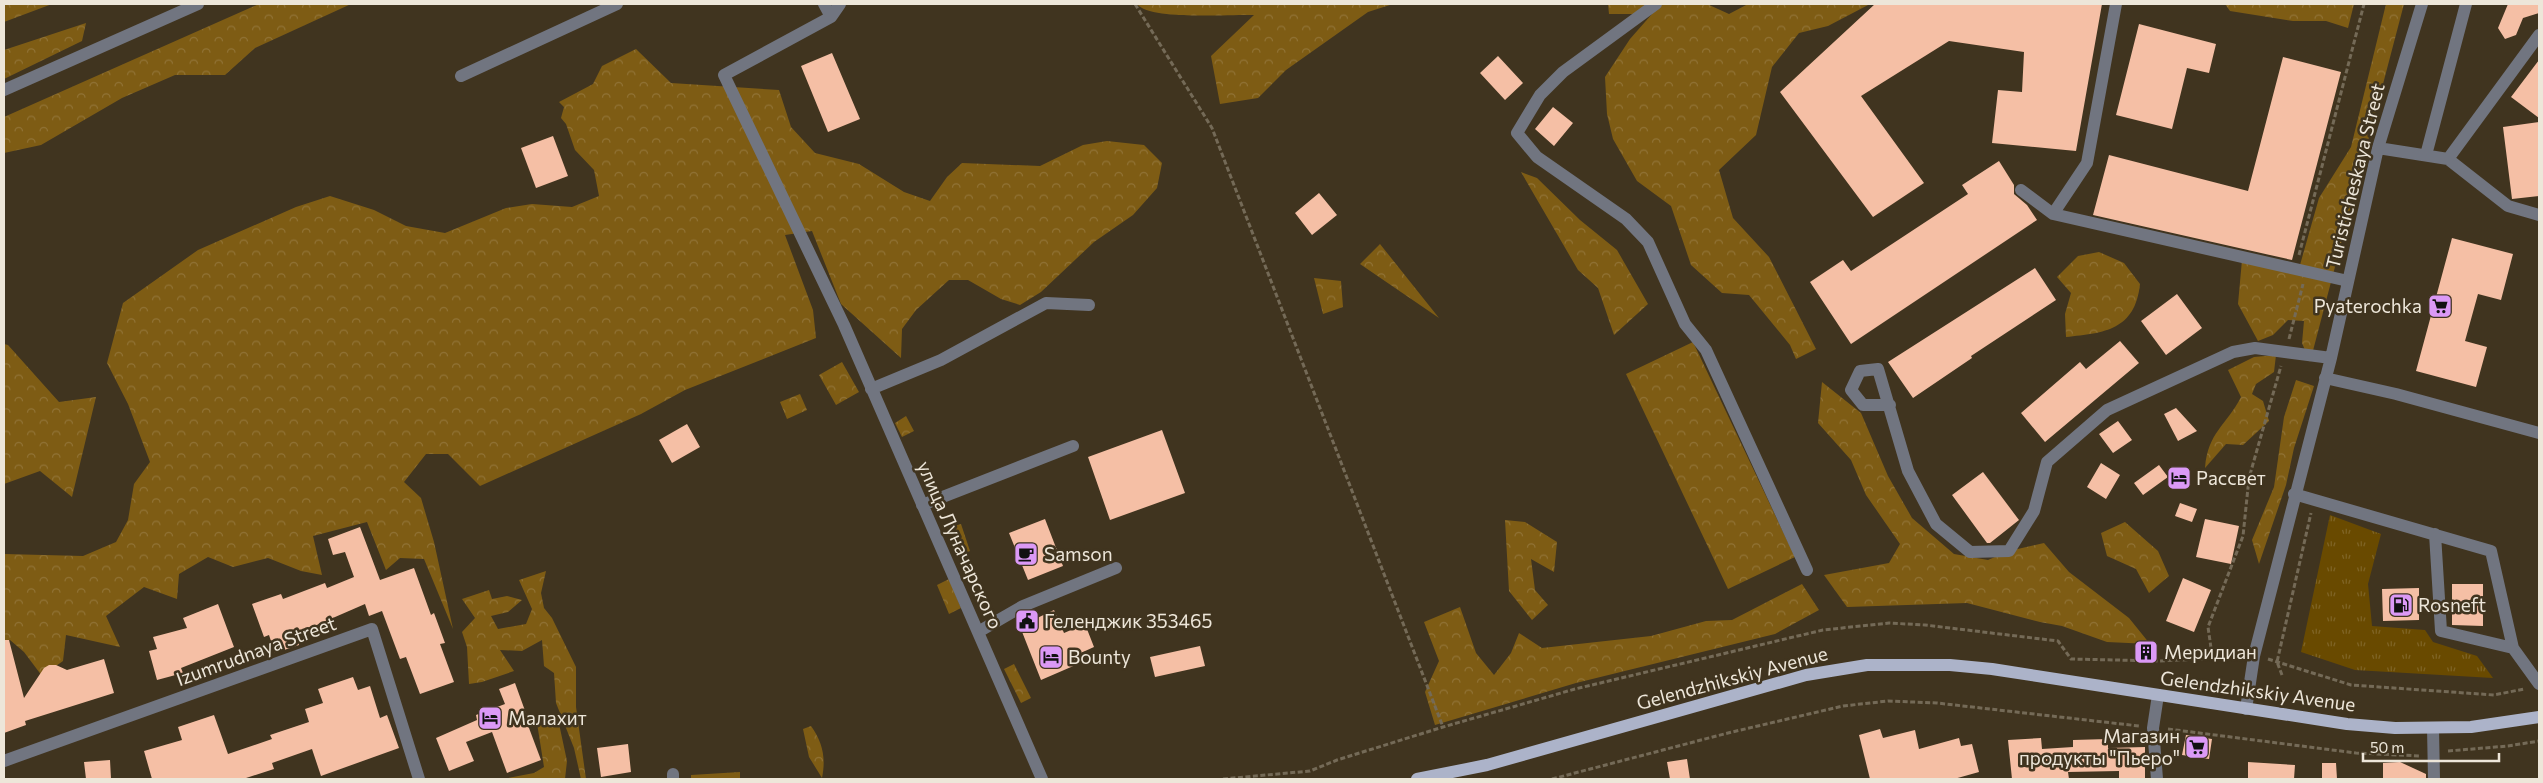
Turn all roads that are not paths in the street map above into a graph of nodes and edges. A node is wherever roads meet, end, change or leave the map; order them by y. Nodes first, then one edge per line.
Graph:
1 (198, 4) edge
2 (617, 4) edge
3 (824, 4) edge
4 (840, 4) edge
5 (1656, 4) edge
6 (2116, 4) edge
7 (2422, 4) edge
8 (2466, 4) edge
9 (831, 17) junction
10 (2539, 35) edge
11 (461, 76) dead end
12 (4, 90) edge
13 (2378, 148) junction
14 (2426, 155) junction
15 (2448, 159) junction
16 (2021, 190) dead end
17 (2053, 214) junction
18 (2539, 215) edge
19 (2348, 281) junction
20 (1090, 305) dead end
21 (2331, 358) junction
22 (2325, 378) junction
23 (872, 389) junction
24 (1890, 405) dead end
25 (2539, 434) edge
26 (1073, 446) dead end
27 (2294, 494) junction
28 (922, 505) junction
29 (2435, 534) junction
30 (1116, 568) dead end
31 (1807, 570) dead end
32 (978, 632) junction
33 (2513, 648) junction
34 (2539, 684) edge
35 (2158, 695) junction
36 (2246, 709) junction
37 (2539, 717) edge
38 (2433, 728) junction
39 (4, 760) edge
40 (419, 779) edge
41 (1042, 779) edge
42 (1417, 779) edge
43 (2157, 779) edge
44 (2434, 779) edge

1 - 12 street
2 - 11 street
3 - 9 street
4 - 9 street
5 - 31 street
6 - 17 street
7 - 13 street, Turisticheskaya Street
8 - 14 street
9 - 23 street, улица Луначарского
10 - 15 street
13 - 14 street
13 - 19 street, Turisticheskaya Street
14 - 15 street
15 - 18 street
16 - 17 street
17 - 19 street
19 - 21 street, Turisticheskaya Street
20 - 23 street
21 - 22 street, Turisticheskaya Street
21 - 24 street
22 - 25 street
22 - 27 street, Turisticheskaya Street
23 - 28 street, улица Луначарского
26 - 28 street
27 - 29 street
27 - 36 street, Turisticheskaya Street
28 - 32 street, улица Луначарского
29 - 33 street
29 - 33 street
30 - 32 street
32 - 41 street, улица Луначарского
33 - 34 street
35 - 36 main road, Gelendzhikskiy Avenue
35 - 42 main road, Gelendzhikskiy Avenue
35 - 43 street
36 - 38 main road, Gelendzhikskiy Avenue
37 - 38 main road, Gelendzhikskiy Avenue
38 - 44 street
39 - 40 street, Izumrudnaya Street

